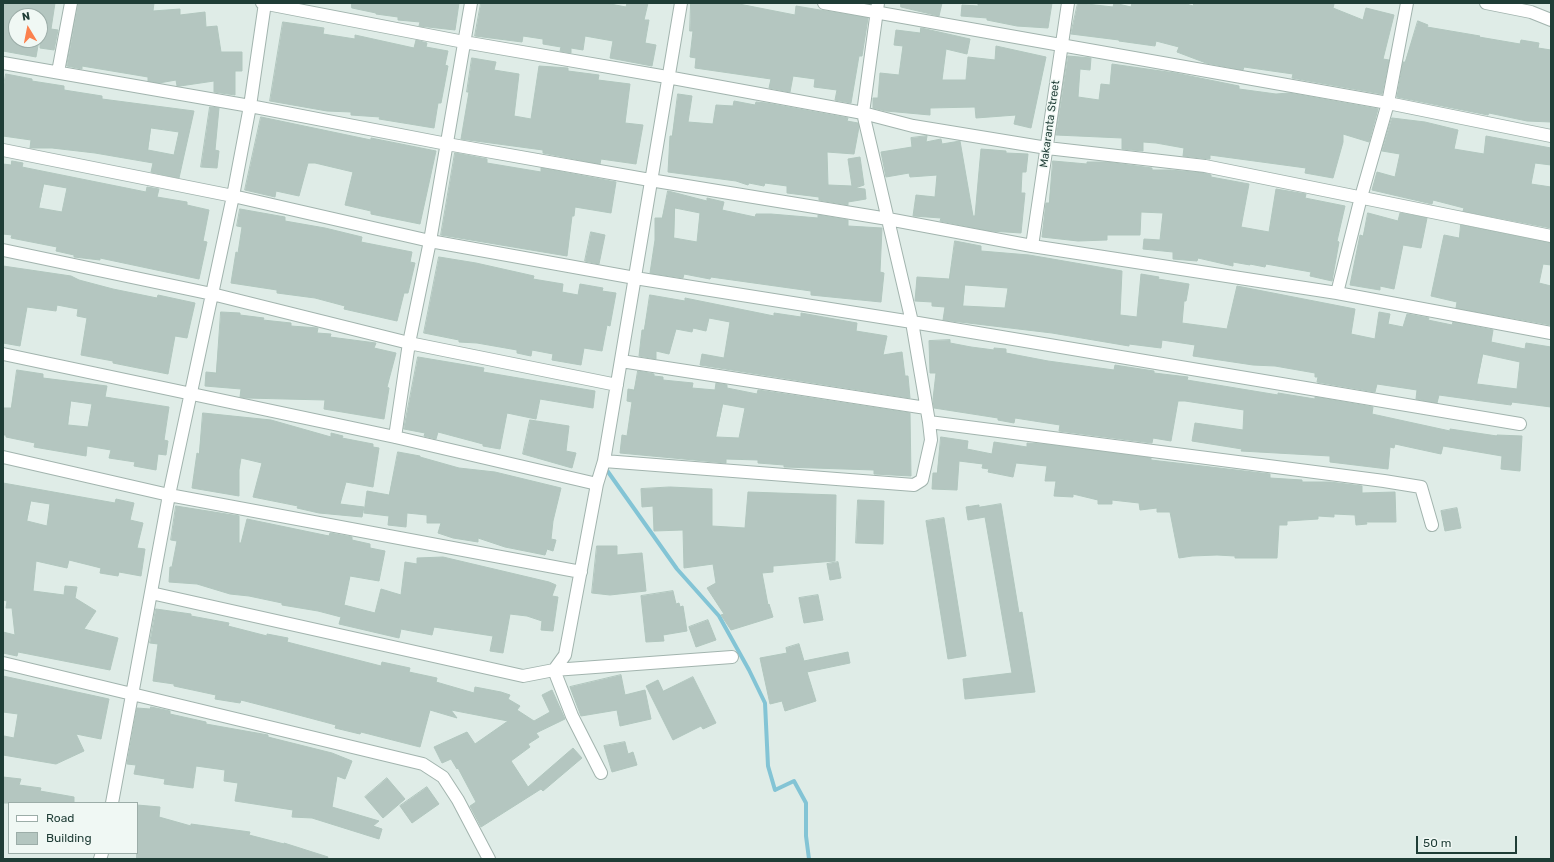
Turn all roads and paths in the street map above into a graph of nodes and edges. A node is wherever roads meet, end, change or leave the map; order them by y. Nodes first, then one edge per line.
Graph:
1 (71, 3) edge
2 (264, 3) edge
3 (471, 3) edge
4 (681, 3) edge
5 (824, 3) edge
6 (1068, 3) edge
7 (1407, 3) edge
8 (1486, 3) edge
9 (877, 8) edge
10 (1551, 20) edge
11 (464, 42) junction
12 (1061, 45) junction
13 (3, 63) edge
14 (58, 72) junction
15 (667, 77) junction
16 (1388, 103) junction
17 (250, 106) junction
18 (863, 113) junction
19 (1551, 136) edge
20 (447, 144) junction
21 (1047, 148) junction
22 (3, 150) edge
23 (650, 180) junction
24 (233, 196) junction
25 (1361, 197) junction
26 (888, 219) junction
27 (1551, 236) edge
28 (430, 241) junction
29 (1032, 246) junction
30 (3, 250) edge
31 (635, 278) junction
32 (1336, 293) junction
33 (212, 294) junction
34 (912, 322) junction
35 (1551, 333) edge
36 (409, 343) junction
37 (3, 354) edge
38 (621, 361) junction
39 (617, 385) junction
40 (191, 393) junction
41 (926, 408) junction
42 (929, 422) junction
43 (1520, 424) dead end
44 (395, 437) junction
45 (3, 457) edge
46 (604, 461) junction
47 (597, 484) junction
48 (169, 495) junction
49 (1432, 526) dead end
50 (581, 572) junction
51 (151, 593) junction
52 (732, 657) dead end
53 (3, 663) edge
54 (554, 670) junction
55 (132, 693) junction
56 (601, 772) dead end
57 (112, 802) edge
58 (489, 859) edge

1 - 14 street
2 - 11 street
2 - 17 street
3 - 11 street
4 - 15 street
5 - 9 street
6 - 12 street, Makaranta Street
7 - 16 street
8 - 10 street
9 - 12 street
9 - 18 street
11 - 15 street
11 - 20 street
12 - 16 street
12 - 21 street, Makaranta Street
13 - 14 street
14 - 17 street
15 - 18 street
15 - 23 street
16 - 19 street
16 - 25 street
17 - 20 street
17 - 24 street
18 - 21 street
18 - 26 street
20 - 23 street
20 - 28 street
21 - 25 street
21 - 29 street, Makaranta Street
22 - 24 street
23 - 26 street
23 - 31 street
24 - 28 street
24 - 33 street
25 - 27 street
25 - 32 street
26 - 29 street
26 - 34 street
28 - 31 street
28 - 36 street
29 - 32 street
30 - 33 street
31 - 34 street
31 - 38 street
32 - 35 street
33 - 36 street
33 - 40 street
34 - 41 street
34 - 43 street
36 - 39 street
36 - 44 street
37 - 40 street
38 - 39 street
38 - 41 street
39 - 46 street
40 - 44 street
40 - 48 street
41 - 42 street
42 - 46 street
42 - 49 street
44 - 47 street
45 - 48 street
46 - 47 street
47 - 50 street
48 - 50 street
48 - 51 street
50 - 54 street
51 - 54 street
51 - 55 street
52 - 54 street
53 - 55 street
54 - 56 street
55 - 57 street
55 - 58 street

